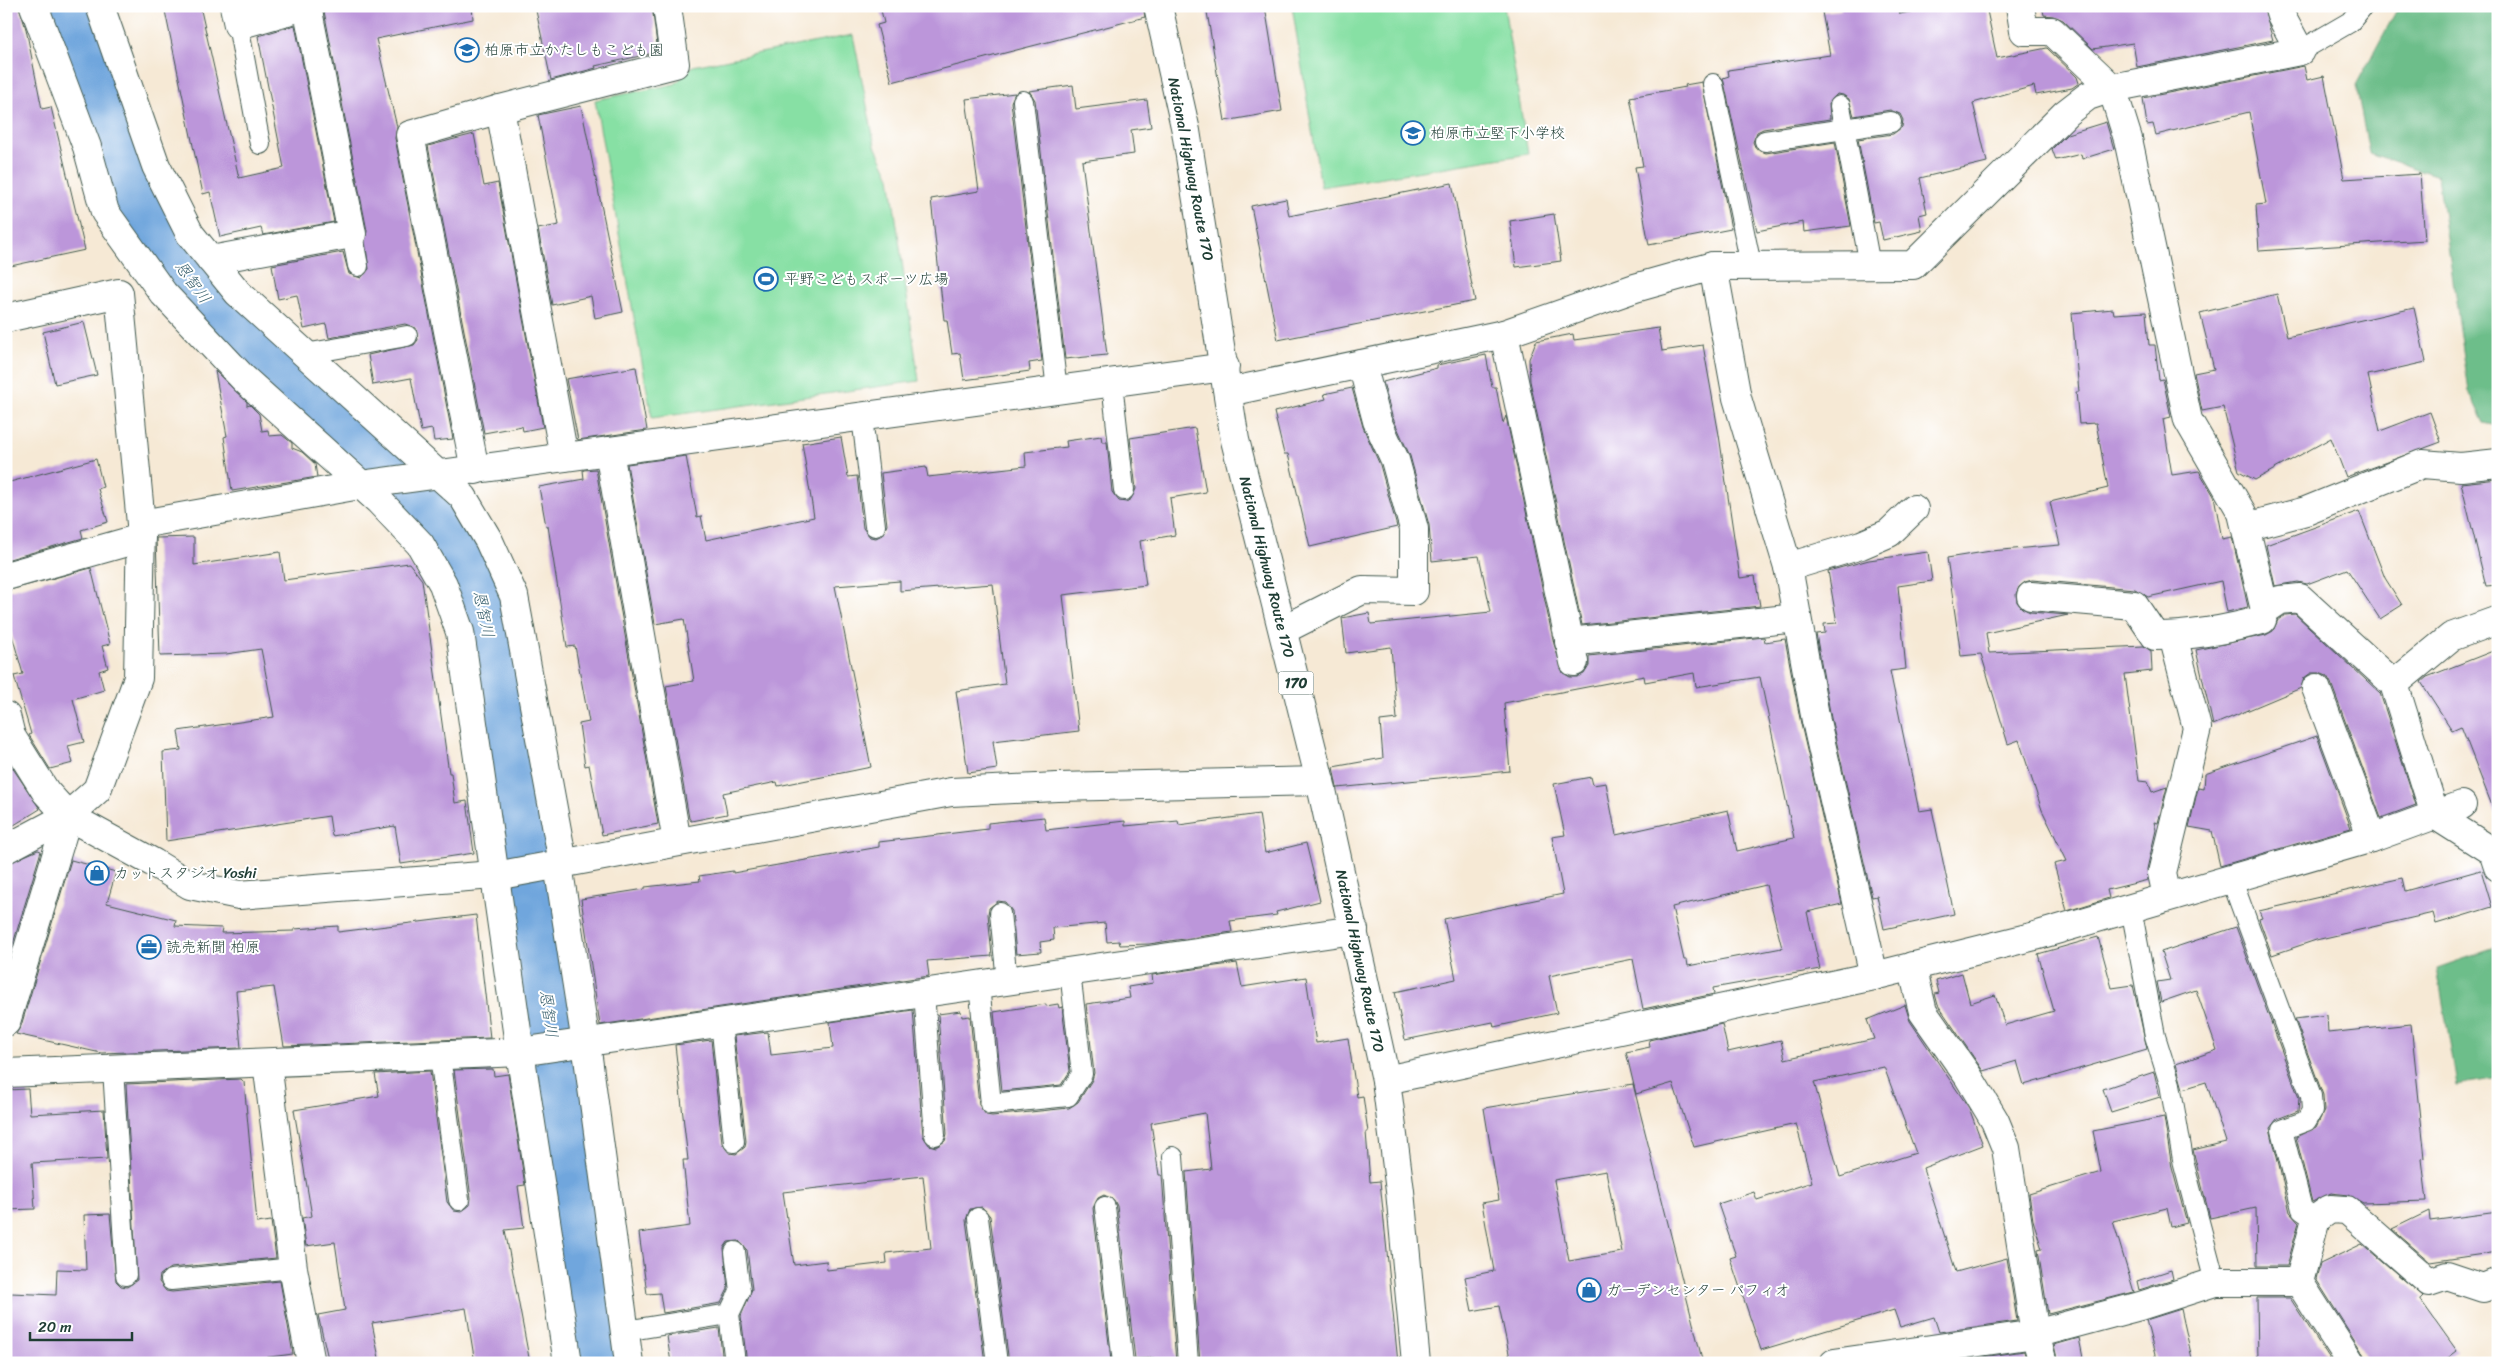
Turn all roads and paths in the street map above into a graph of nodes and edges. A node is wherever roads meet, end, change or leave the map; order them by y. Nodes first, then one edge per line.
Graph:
1 (34, 6) edge
2 (100, 6) edge
3 (306, 6) edge
4 (667, 6) edge
5 (1158, 6) edge
6 (2020, 6) edge
7 (2278, 6) edge
8 (2363, 6) edge
9 (236, 16) edge
10 (2300, 51) junction
11 (1713, 84) dead end
12 (2112, 88) junction
13 (1023, 101) dead end
14 (1840, 106) dead end
15 (500, 109) junction
16 (1891, 122) dead end
17 (1845, 130) junction
18 (1765, 141) dead end
19 (260, 144) dead end
20 (352, 234) junction
21 (130, 247) junction
22 (211, 260) junction
23 (1751, 265) junction
24 (1870, 265) junction
25 (358, 266) dead end
26 (1713, 266) junction
27 (119, 293) junction
28 (6, 318) edge
29 (1504, 334) junction
30 (406, 336) dead end
31 (305, 354) junction
32 (1362, 364) junction
33 (1227, 380) junction
34 (1112, 383) junction
35 (1057, 390) junction
36 (862, 417) junction
37 (609, 451) junction
38 (564, 457) junction
39 (2498, 463) edge
40 (475, 470) junction
41 (429, 475) junction
42 (368, 484) junction
43 (1124, 490) dead end
44 (1914, 509) dead end
45 (875, 526) dead end
46 (2246, 527) junction
47 (141, 531) junction
48 (1788, 567) junction
49 (6, 576) edge
50 (2031, 596) dead end
51 (2265, 610) junction
52 (1797, 618) junction
53 (2498, 620) edge
54 (1283, 630) junction
55 (2173, 636) junction
56 (2394, 684) junction
57 (2316, 688) dead end
58 (6, 716) edge
59 (1320, 781) junction
60 (2462, 805) dead end
61 (2435, 815) junction
62 (68, 816) junction
63 (2372, 838) junction
64 (677, 842) junction
65 (6, 849) edge
66 (557, 865) junction
67 (2498, 867) edge
68 (500, 874) junction
69 (2231, 878) junction
70 (2167, 897) junction
71 (2131, 908) junction
72 (1000, 913) dead end
73 (1354, 930) junction
74 (1912, 966) junction
75 (1070, 972) junction
76 (1874, 976) junction
77 (1007, 981) junction
78 (979, 985) junction
79 (924, 993) junction
80 (6, 1022) edge
81 (721, 1023) junction
82 (582, 1043) junction
83 (526, 1052) junction
84 (440, 1056) junction
85 (267, 1063) junction
86 (113, 1069) junction
87 (6, 1073) edge
88 (1386, 1080) junction
89 (935, 1135) dead end
90 (734, 1142) dead end
91 (1173, 1158) dead end
92 (459, 1200) dead end
93 (1105, 1207) dead end
94 (978, 1218) dead end
95 (2316, 1219) junction
96 (735, 1252) dead end
97 (293, 1268) junction
98 (126, 1275) dead end
99 (171, 1280) dead end
100 (2215, 1282) junction
101 (2299, 1282) junction
102 (2498, 1282) edge
103 (729, 1314) junction
104 (625, 1331) junction
105 (2035, 1334) junction
106 (311, 1363) edge
107 (568, 1363) edge
108 (629, 1363) edge
109 (735, 1363) edge
110 (997, 1363) edge
111 (1122, 1363) edge
112 (1188, 1363) edge
113 (1416, 1363) edge
114 (1834, 1363) edge
115 (2043, 1363) edge
116 (2351, 1363) edge

1 - 21 main road
2 - 22 main road
3 - 9 main road
3 - 20 main road
4 - 15 main road
5 - 33 main road, National Highway Route 170 / 170
6 - 12 main road
7 - 10 main road
8 - 10 lane
9 - 19 lane
10 - 12 main road
11 - 23 lane
12 - 24 main road
12 - 46 main road
13 - 35 lane
14 - 17 lane
15 - 38 main road
15 - 40 main road
16 - 17 lane
17 - 18 lane
17 - 24 lane
20 - 22 main road
20 - 25 lane
21 - 27 main road
21 - 42 main road
22 - 31 main road
23 - 24 main road
23 - 26 main road
26 - 29 main road
26 - 48 main road
27 - 28 main road
27 - 47 main road
29 - 32 main road
29 - 52 main road
30 - 31 lane
31 - 41 main road
32 - 33 main road
32 - 54 main road
33 - 34 main road
33 - 54 main road, National Highway Route 170 / 170
34 - 35 main road
34 - 43 lane
35 - 36 main road
36 - 37 main road
36 - 45 lane
37 - 38 main road
37 - 64 main road
38 - 40 main road
39 - 46 main road
40 - 41 main road
41 - 42 main road
41 - 66 main road
42 - 47 main road
42 - 68 main road
44 - 48 main road
46 - 51 main road
47 - 49 main road
47 - 62 main road
48 - 52 main road
50 - 55 main road
51 - 55 main road
51 - 56 main road
52 - 76 main road
53 - 56 main road
54 - 59 main road, National Highway Route 170 / 170
55 - 70 main road
56 - 61 main road
57 - 63 main road
58 - 62 main road
59 - 64 main road
59 - 73 main road, National Highway Route 170 / 170
60 - 61 main road
61 - 63 main road
61 - 67 main road
62 - 65 main road
62 - 68 main road
62 - 80 main road
63 - 69 main road
64 - 66 main road
66 - 68 main road
66 - 82 main road
68 - 83 main road
69 - 70 main road
69 - 95 lane
70 - 71 main road
71 - 74 main road
71 - 100 lane
72 - 77 lane
73 - 75 main road
73 - 88 main road, National Highway Route 170 / 170
74 - 76 main road
74 - 105 main road
75 - 77 main road
75 - 78 lane
76 - 88 main road
77 - 78 main road
78 - 79 main road
79 - 81 main road
79 - 89 lane
81 - 82 main road
81 - 90 lane
82 - 83 main road
82 - 104 main road
83 - 84 main road
83 - 107 main road
84 - 85 main road
84 - 92 lane
85 - 86 main road
85 - 97 main road
86 - 87 main road
86 - 98 lane
88 - 113 main road, National Highway Route 170 / 170
91 - 112 lane
93 - 111 lane
94 - 110 lane
95 - 101 main road
95 - 102 main road
96 - 103 lane
97 - 99 lane
97 - 106 main road
100 - 101 main road
100 - 105 main road
101 - 116 main road
103 - 104 lane
103 - 109 lane
104 - 108 main road
105 - 114 main road
105 - 115 main road

